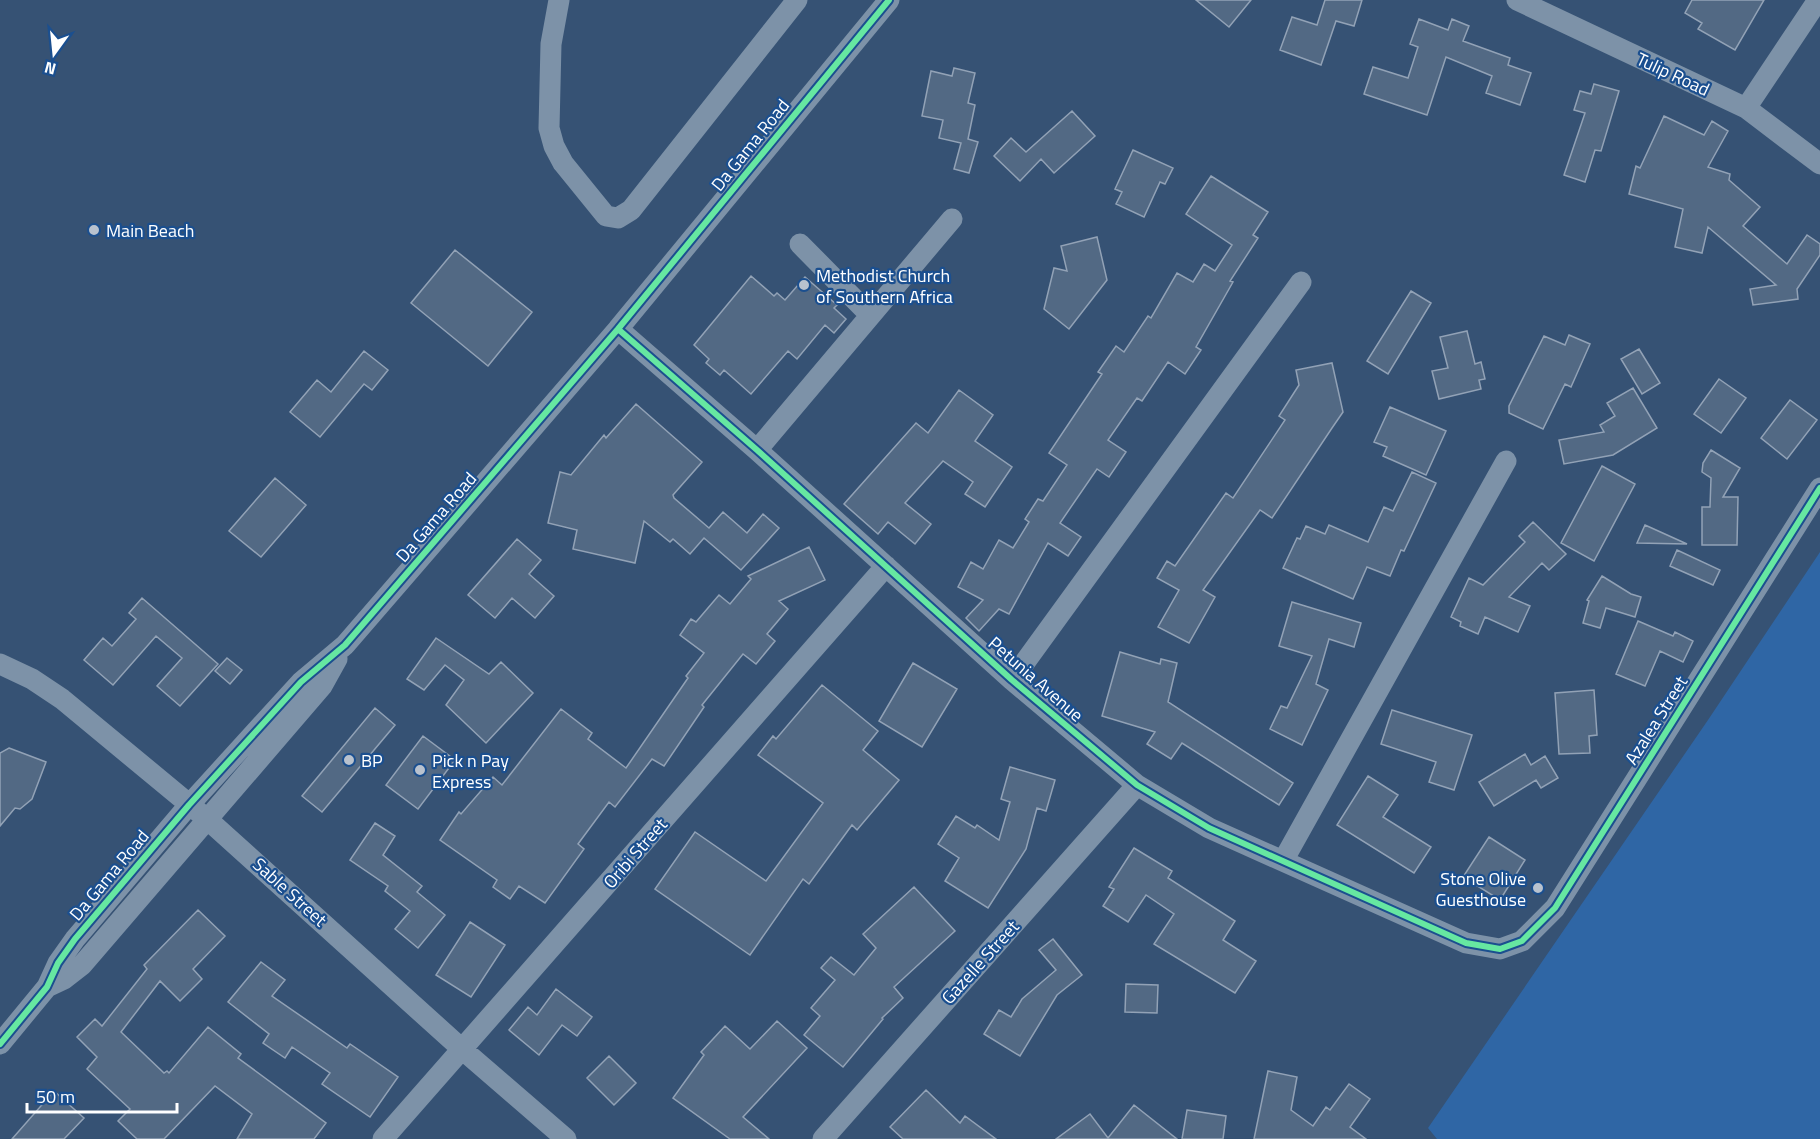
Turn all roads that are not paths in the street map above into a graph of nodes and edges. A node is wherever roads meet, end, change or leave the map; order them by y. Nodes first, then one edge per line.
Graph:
1 (558, 0) edge
2 (797, 0) edge
3 (889, 0) edge
4 (1517, 0) edge
5 (1818, 0) edge
6 (1746, 108) junction
7 (1820, 164) edge
8 (952, 219) dead end
9 (800, 244) dead end
10 (1301, 282) dead end
11 (870, 315) junction
12 (618, 329) junction
13 (757, 450) junction
14 (1506, 461) dead end
15 (1820, 488) edge
16 (886, 566) junction
17 (345, 645) junction
18 (0, 664) edge
19 (1012, 680) junction
20 (1137, 785) junction
21 (189, 805) junction
22 (207, 819) junction
23 (1283, 861) junction
24 (1500, 949) joint
25 (47, 987) junction
26 (0, 1044) edge
27 (463, 1050) junction
28 (383, 1139) edge
29 (566, 1139) edge
30 (823, 1139) edge

1 - 2 street
3 - 12 street, Da Gama Road
4 - 6 street, Tulip Road
5 - 6 street
6 - 7 street, Tulip Road
8 - 11 street
9 - 11 street
10 - 19 street, Petunia Avenue
11 - 13 street
12 - 13 street, Petunia Avenue
12 - 17 street, Da Gama Road
13 - 16 street, Petunia Avenue
14 - 23 street
15 - 24 street, Azalea Street
16 - 19 street, Petunia Avenue
16 - 27 street, Oribi Street
17 - 21 street, Da Gama Road
17 - 22 street, Da Gama Road
18 - 21 street, Sable Street
19 - 20 street, Petunia Avenue
20 - 23 street, Petunia Avenue
20 - 30 street, Gazelle Street
21 - 22 street, Sable Street
21 - 25 street, Da Gama Road
22 - 25 street, Da Gama Road
22 - 27 street, Sable Street
23 - 24 street, Petunia Avenue
25 - 26 street, Da Gama Road
27 - 28 street, Oribi Street
27 - 29 street, Sable Street

